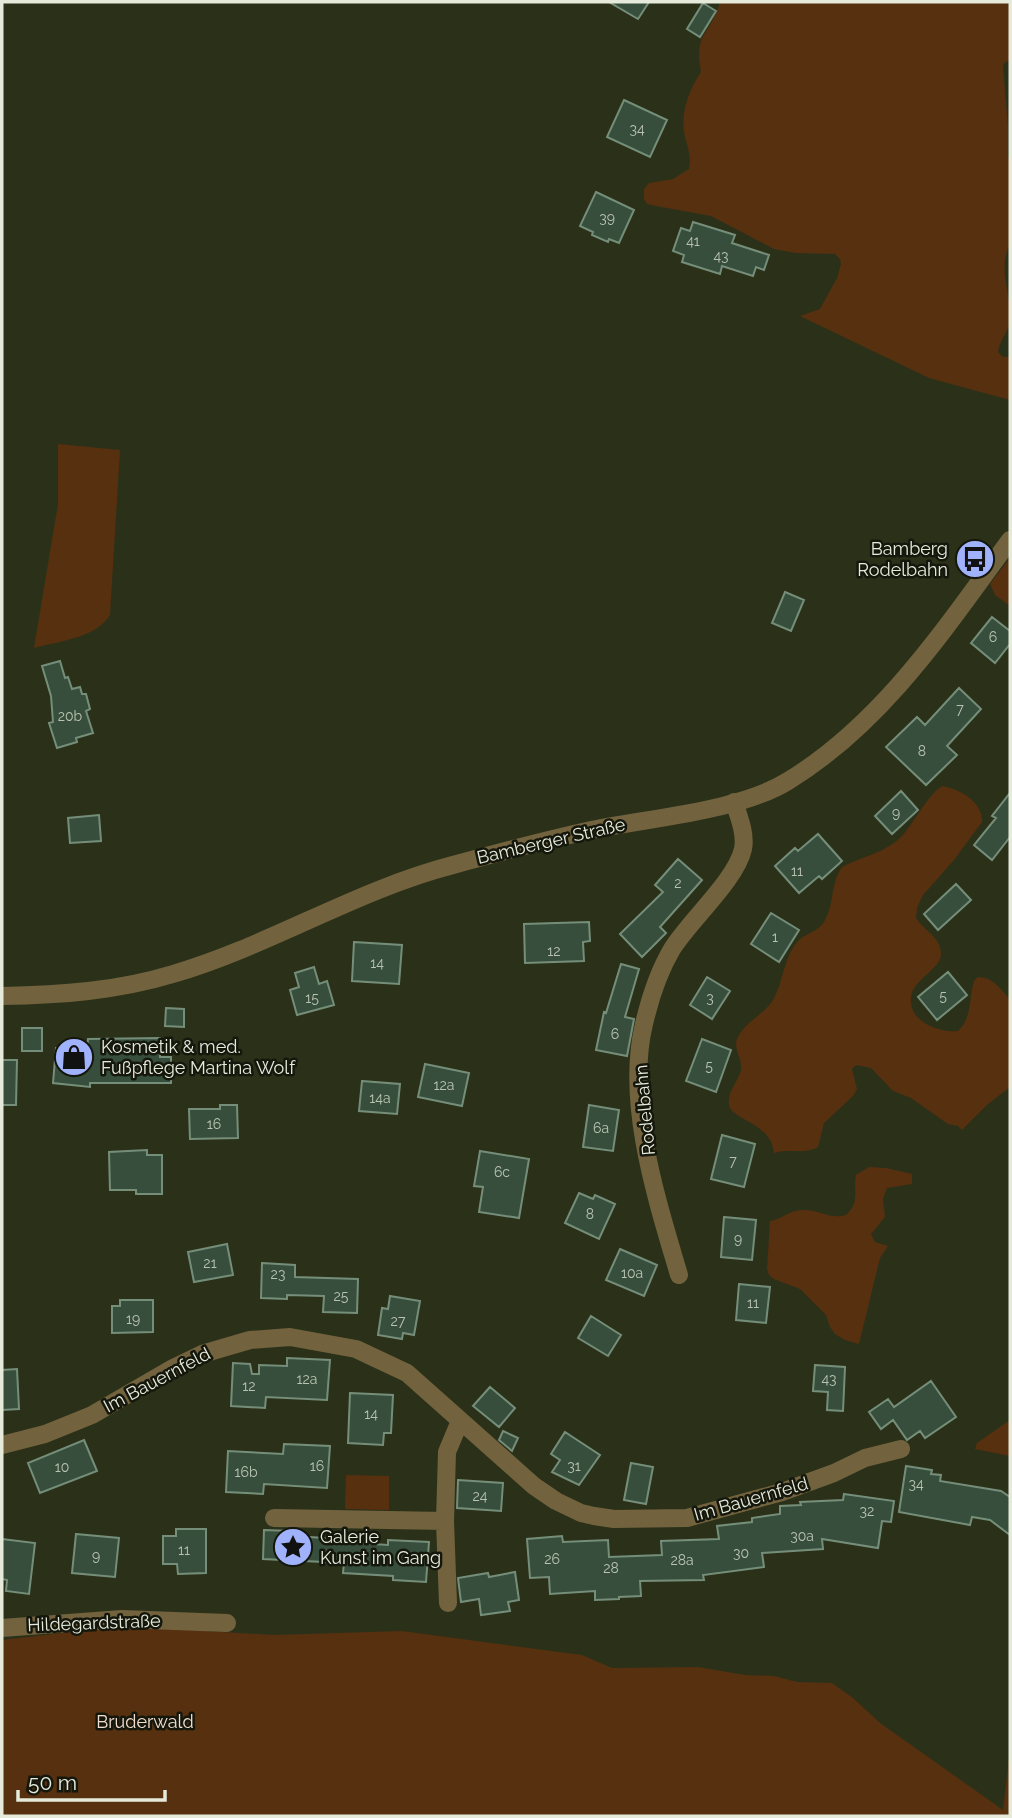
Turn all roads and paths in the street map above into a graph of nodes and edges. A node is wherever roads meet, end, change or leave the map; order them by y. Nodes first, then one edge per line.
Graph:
1 (1010, 540) edge
2 (734, 802) junction
3 (2, 996) edge
4 (679, 1275) dead end
5 (460, 1421) junction
6 (2, 1445) edge
7 (901, 1449) dead end
8 (274, 1518) dead end
9 (445, 1521) junction
10 (448, 1603) dead end
11 (228, 1623) dead end
12 (2, 1628) edge

1 - 2 street, Bamberger Straße
2 - 3 street, Bamberger Straße
2 - 4 street, Rodelbahn
5 - 6 street, Im Bauernfeld
5 - 7 street, Im Bauernfeld
5 - 9 street
8 - 9 street
9 - 10 street
11 - 12 street, Hildegardstraße

